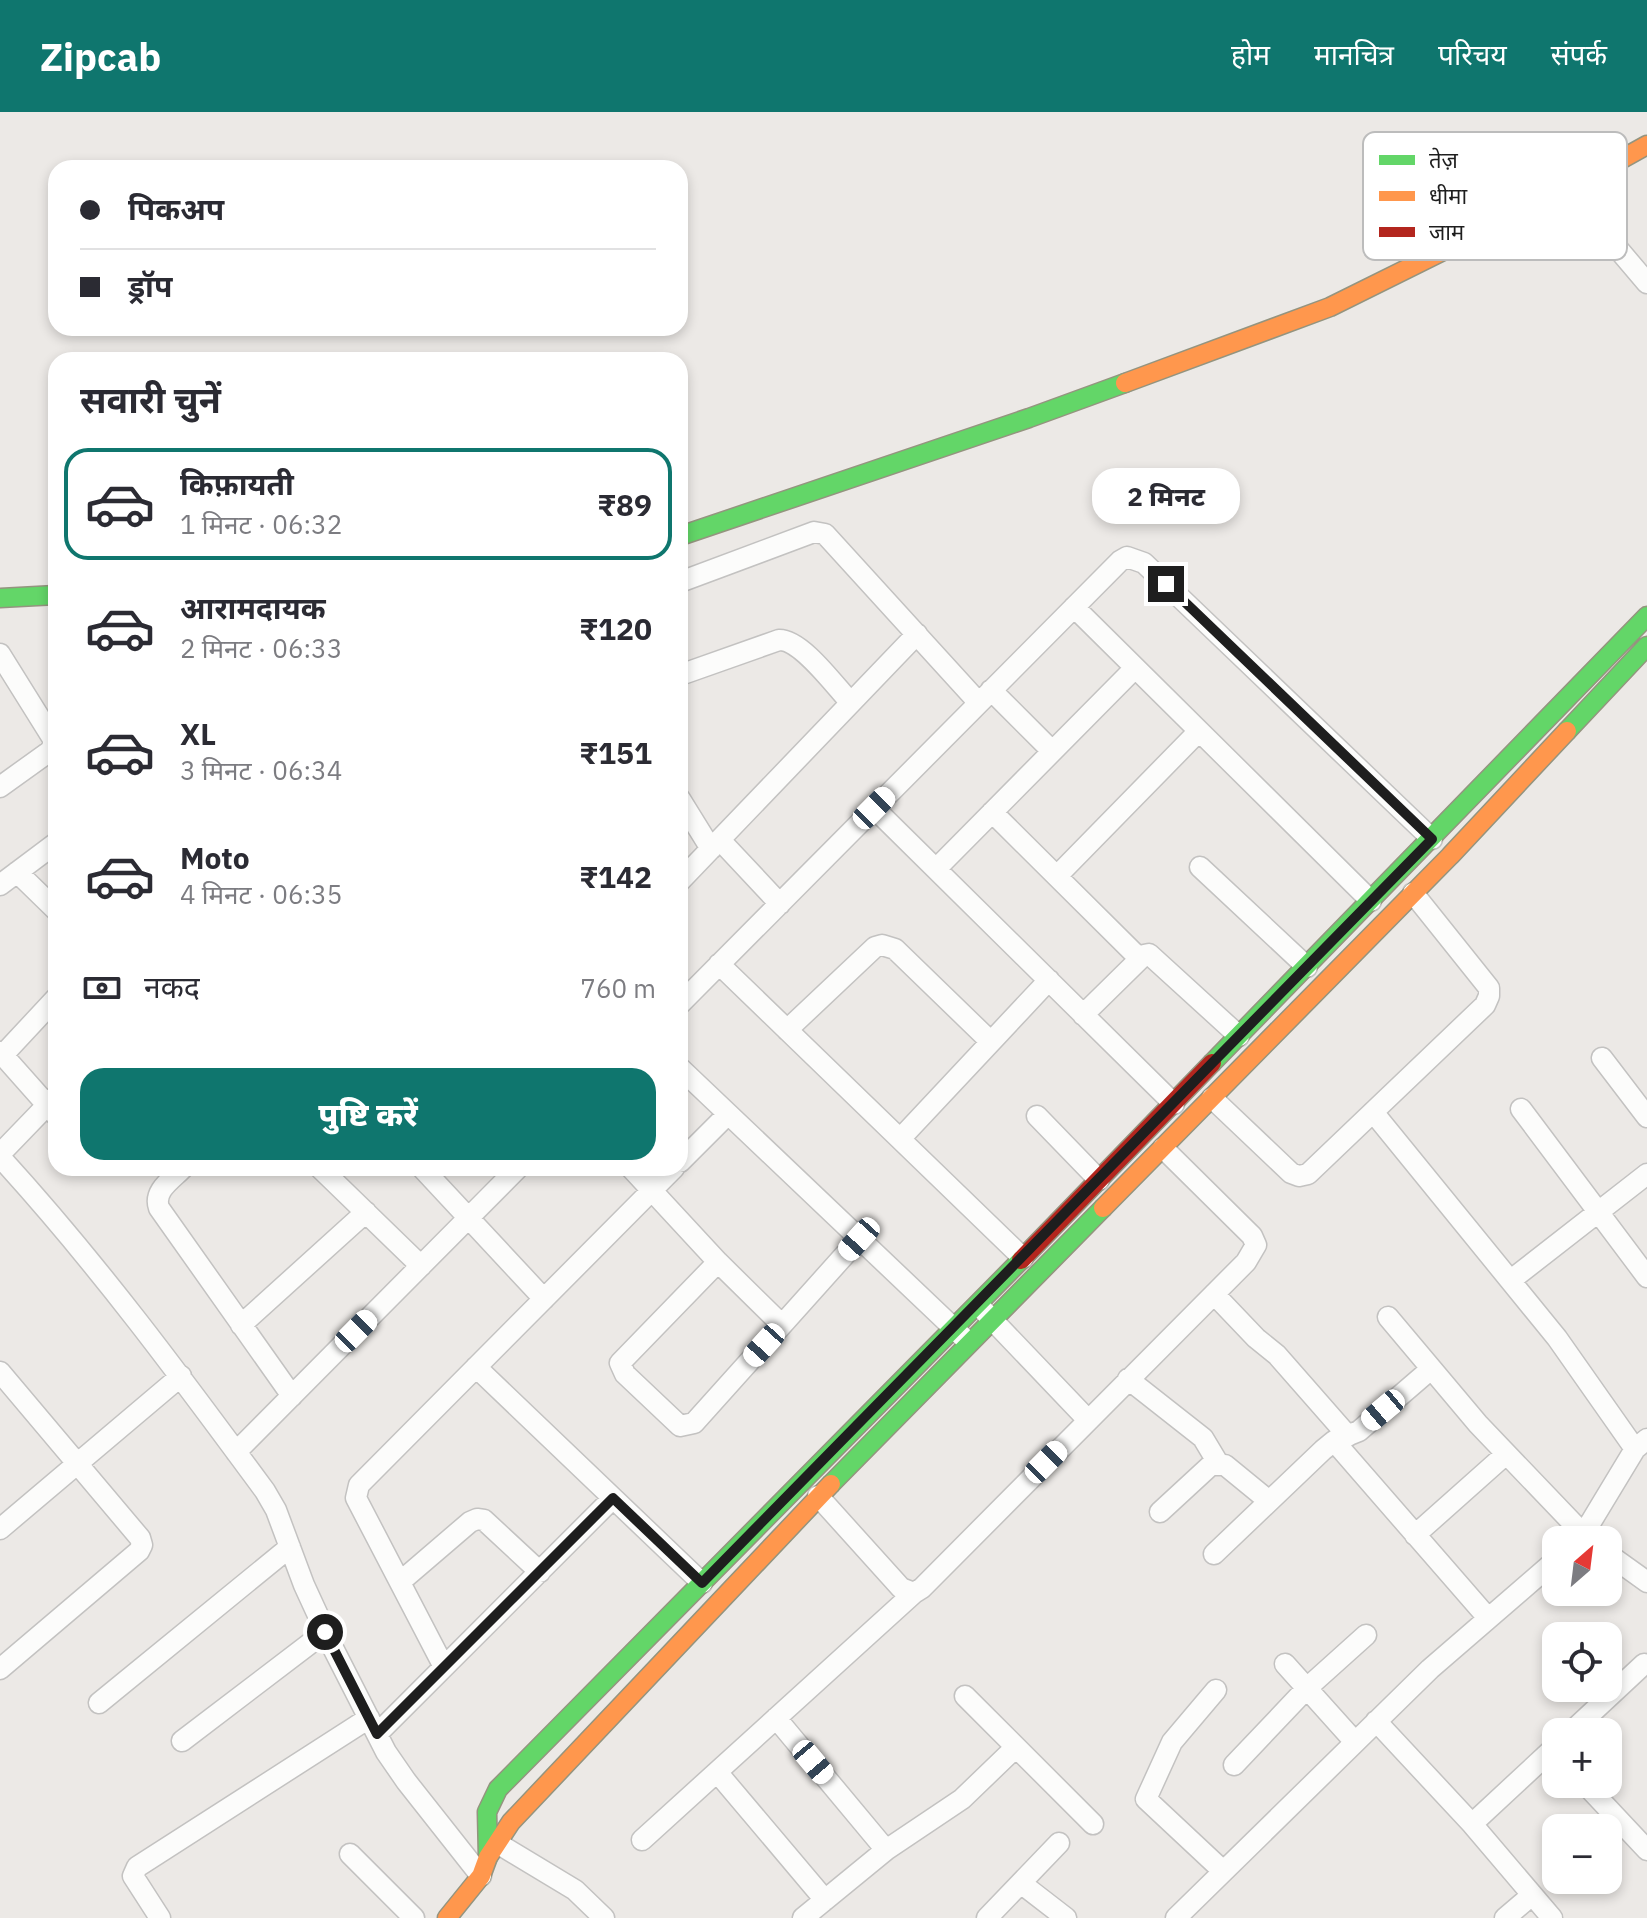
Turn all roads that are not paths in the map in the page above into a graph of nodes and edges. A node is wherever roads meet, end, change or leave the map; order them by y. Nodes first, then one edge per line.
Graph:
1 (1647, 145) edge
2 (1627, 156) edge
3 (1627, 259) edge
4 (1424, 260) edge
5 (1647, 283) edge
6 (688, 533) edge
7 (688, 579) edge
8 (48, 595) edge
9 (0, 598) edge
10 (1074, 607) junction
11 (1647, 616) edge
12 (917, 634) junction
13 (1647, 646) edge
14 (0, 654) edge
15 (1135, 668) junction
16 (688, 672) edge
17 (985, 697) junction
18 (851, 703) junction
19 (48, 731) edge
20 (1199, 731) junction
21 (1052, 751) junction
22 (48, 752) edge
23 (0, 787) edge
24 (874, 808) junction
25 (688, 810) edge
26 (992, 812) junction
27 (1432, 839) junction
28 (715, 845) junction
29 (48, 849) edge
30 (1200, 867) dead end
31 (936, 869) junction
32 (17, 872) junction
33 (688, 873) edge
34 (1058, 875) junction
35 (0, 885) edge
36 (1413, 893) junction
37 (1371, 901) junction
38 (48, 902) edge
39 (780, 904) junction
40 (1140, 959) junction
41 (719, 964) junction
42 (1307, 967) junction
43 (1049, 980) junction
44 (688, 996) edge
45 (48, 1006) edge
46 (1083, 1015) junction
47 (787, 1030) junction
48 (1239, 1036) junction
49 (991, 1042) junction
50 (1, 1054) edge
51 (1602, 1058) dead end
52 (688, 1076) edge
53 (1212, 1098) junction
54 (48, 1100) edge
55 (1174, 1104) junction
56 (1521, 1109) dead end
57 (48, 1110) edge
58 (1373, 1112) junction
59 (728, 1114) junction
60 (1037, 1116) dead end
61 (1647, 1117) edge
62 (900, 1139) junction
63 (1163, 1148) junction
64 (688, 1154) edge
65 (0, 1156) edge
66 (1647, 1174) edge
67 (175, 1176) edge
68 (328, 1176) edge
69 (430, 1176) edge
70 (510, 1176) edge
71 (639, 1176) edge
72 (666, 1176) edge
73 (1099, 1180) junction
74 (653, 1189) junction
75 (1598, 1211) junction
76 (366, 1212) junction
77 (469, 1218) junction
78 (859, 1239) junction
79 (1023, 1258) junction
80 (718, 1262) junction
81 (421, 1266) junction
82 (1647, 1277) edge
83 (1511, 1280) junction
84 (1214, 1294) junction
85 (544, 1299) junction
86 (977, 1305) junction
87 (1388, 1317) dead end
88 (994, 1319) junction
89 (241, 1325) junction
90 (782, 1325) junction
91 (953, 1329) junction
92 (970, 1344) junction
93 (476, 1367) junction
94 (1431, 1369) junction
95 (0, 1372) edge
96 (181, 1376) junction
97 (1128, 1379) junction
98 (292, 1396) junction
99 (1088, 1420) junction
100 (1341, 1438) junction
101 (1641, 1444) edge
102 (236, 1452) junction
103 (1506, 1454) junction
104 (1218, 1463) junction
105 (77, 1465) junction
106 (818, 1496) junction
107 (613, 1498) junction
108 (1269, 1501) junction
109 (1160, 1512) dead end
110 (1572, 1526) edge
111 (1592, 1526) edge
112 (0, 1529) edge
113 (1415, 1535) junction
114 (290, 1547) junction
115 (1214, 1554) dead end
116 (1622, 1564) edge
117 (540, 1572) junction
118 (1542, 1572) edge
119 (400, 1582) junction
120 (1647, 1582) edge
121 (702, 1583) junction
122 (914, 1593) junction
123 (1488, 1618) junction
124 (325, 1632) junction
125 (1366, 1635) dead end
126 (1285, 1664) dead end
127 (1646, 1664) edge
128 (2, 1665) edge
129 (444, 1667) junction
130 (1307, 1688) junction
131 (1216, 1690) dead end
132 (965, 1696) dead end
133 (99, 1703) dead end
134 (776, 1718) junction
135 (1586, 1718) edge
136 (1376, 1721) junction
137 (373, 1726) junction
138 (182, 1741) dead end
139 (1355, 1742) junction
140 (1016, 1747) junction
141 (1542, 1762) edge
142 (1234, 1765) dead end
143 (717, 1772) junction
144 (1598, 1798) edge
145 (1093, 1824) dead end
146 (1472, 1824) junction
147 (642, 1840) dead end
148 (1059, 1843) dead end
149 (886, 1850) junction
150 (1647, 1850) edge
151 (350, 1854) dead end
152 (489, 1858) junction
153 (1223, 1871) junction
154 (1022, 1884) junction
155 (1532, 1895) junction
156 (818, 1911) edge
157 (160, 1918) edge
158 (414, 1918) edge
159 (447, 1918) edge
160 (604, 1918) edge
161 (987, 1918) edge
162 (1066, 1918) edge
163 (1176, 1918) edge
164 (1505, 1918) edge
165 (1552, 1918) edge

1 - 2 street
3 - 5 street
4 - 6 street
7 - 12 street
8 - 9 street
10 - 15 street
10 - 17 street
10 - 27 street
11 - 27 street
12 - 17 street
12 - 18 street
13 - 36 street
14 - 19 street
15 - 20 street
15 - 21 street
16 - 18 street
17 - 21 street
17 - 24 street
18 - 28 street
20 - 34 street
20 - 37 street
21 - 26 street
22 - 23 street
24 - 31 street
24 - 39 street
25 - 28 street
26 - 31 street
26 - 34 street
27 - 37 street
28 - 33 street
28 - 39 street
29 - 32 street
30 - 42 street
31 - 43 street
32 - 35 street
32 - 38 street
34 - 40 street
36 - 53 street
36 - 58 street
37 - 42 street
39 - 41 street
40 - 46 street
40 - 48 street
41 - 44 street
41 - 47 street
42 - 48 street
43 - 46 street
43 - 49 street
45 - 50 street
46 - 55 street
47 - 49 street
47 - 62 street
48 - 55 street
49 - 62 street
50 - 54 street
51 - 61 street
52 - 59 street
53 - 58 street
53 - 63 street
55 - 73 street
56 - 75 street
57 - 65 street
58 - 83 street
59 - 64 street
59 - 78 street
60 - 73 street
62 - 79 street
63 - 84 street
63 - 88 street
65 - 96 street
66 - 75 street
67 - 89 street
68 - 76 street
69 - 77 street
70 - 77 street
71 - 74 street
72 - 74 street
73 - 79 street
74 - 80 street
74 - 85 street
75 - 82 street
75 - 83 street
76 - 81 street
76 - 89 street
77 - 81 street
77 - 85 street
78 - 90 street
78 - 91 street
79 - 86 street
80 - 90 street
80 - 90 street
81 - 98 street
83 - 101 street
84 - 97 street
84 - 100 street
85 - 93 street
86 - 88 street
86 - 91 street
87 - 94 street
88 - 92 street
88 - 99 street
89 - 98 street
91 - 92 street
91 - 121 street
92 - 106 street
93 - 107 street
93 - 119 street
94 - 100 street
94 - 103 street
95 - 105 street
96 - 102 street
96 - 105 street
97 - 99 street
97 - 104 street
98 - 102 street
99 - 122 street
100 - 108 street
100 - 113 street
101 - 111 street
102 - 114 street
103 - 110 street
103 - 113 street
104 - 108 street
104 - 109 street
105 - 112 street
105 - 128 street
106 - 122 street
106 - 152 street
107 - 117 street
107 - 121 street
108 - 115 street
113 - 123 street
114 - 124 street
114 - 133 street
116 - 120 street
117 - 119 street
117 - 129 street
118 - 123 street
119 - 129 street
121 - 152 street
122 - 134 street
123 - 136 street
124 - 137 street
124 - 138 street
125 - 130 street
126 - 130 street
127 - 135 street
129 - 137 street
130 - 139 street
130 - 142 street
131 - 153 street
132 - 140 street
134 - 143 street
134 - 149 street
136 - 139 street
136 - 146 street
137 - 152 street
137 - 157 street
139 - 153 street
140 - 145 street
140 - 149 street
141 - 146 street
143 - 147 street
143 - 156 street
144 - 150 street
146 - 155 street
148 - 154 street
149 - 156 street
151 - 158 street
152 - 159 street
152 - 160 street
153 - 163 street
154 - 161 street
154 - 162 street
155 - 164 street
155 - 165 street

